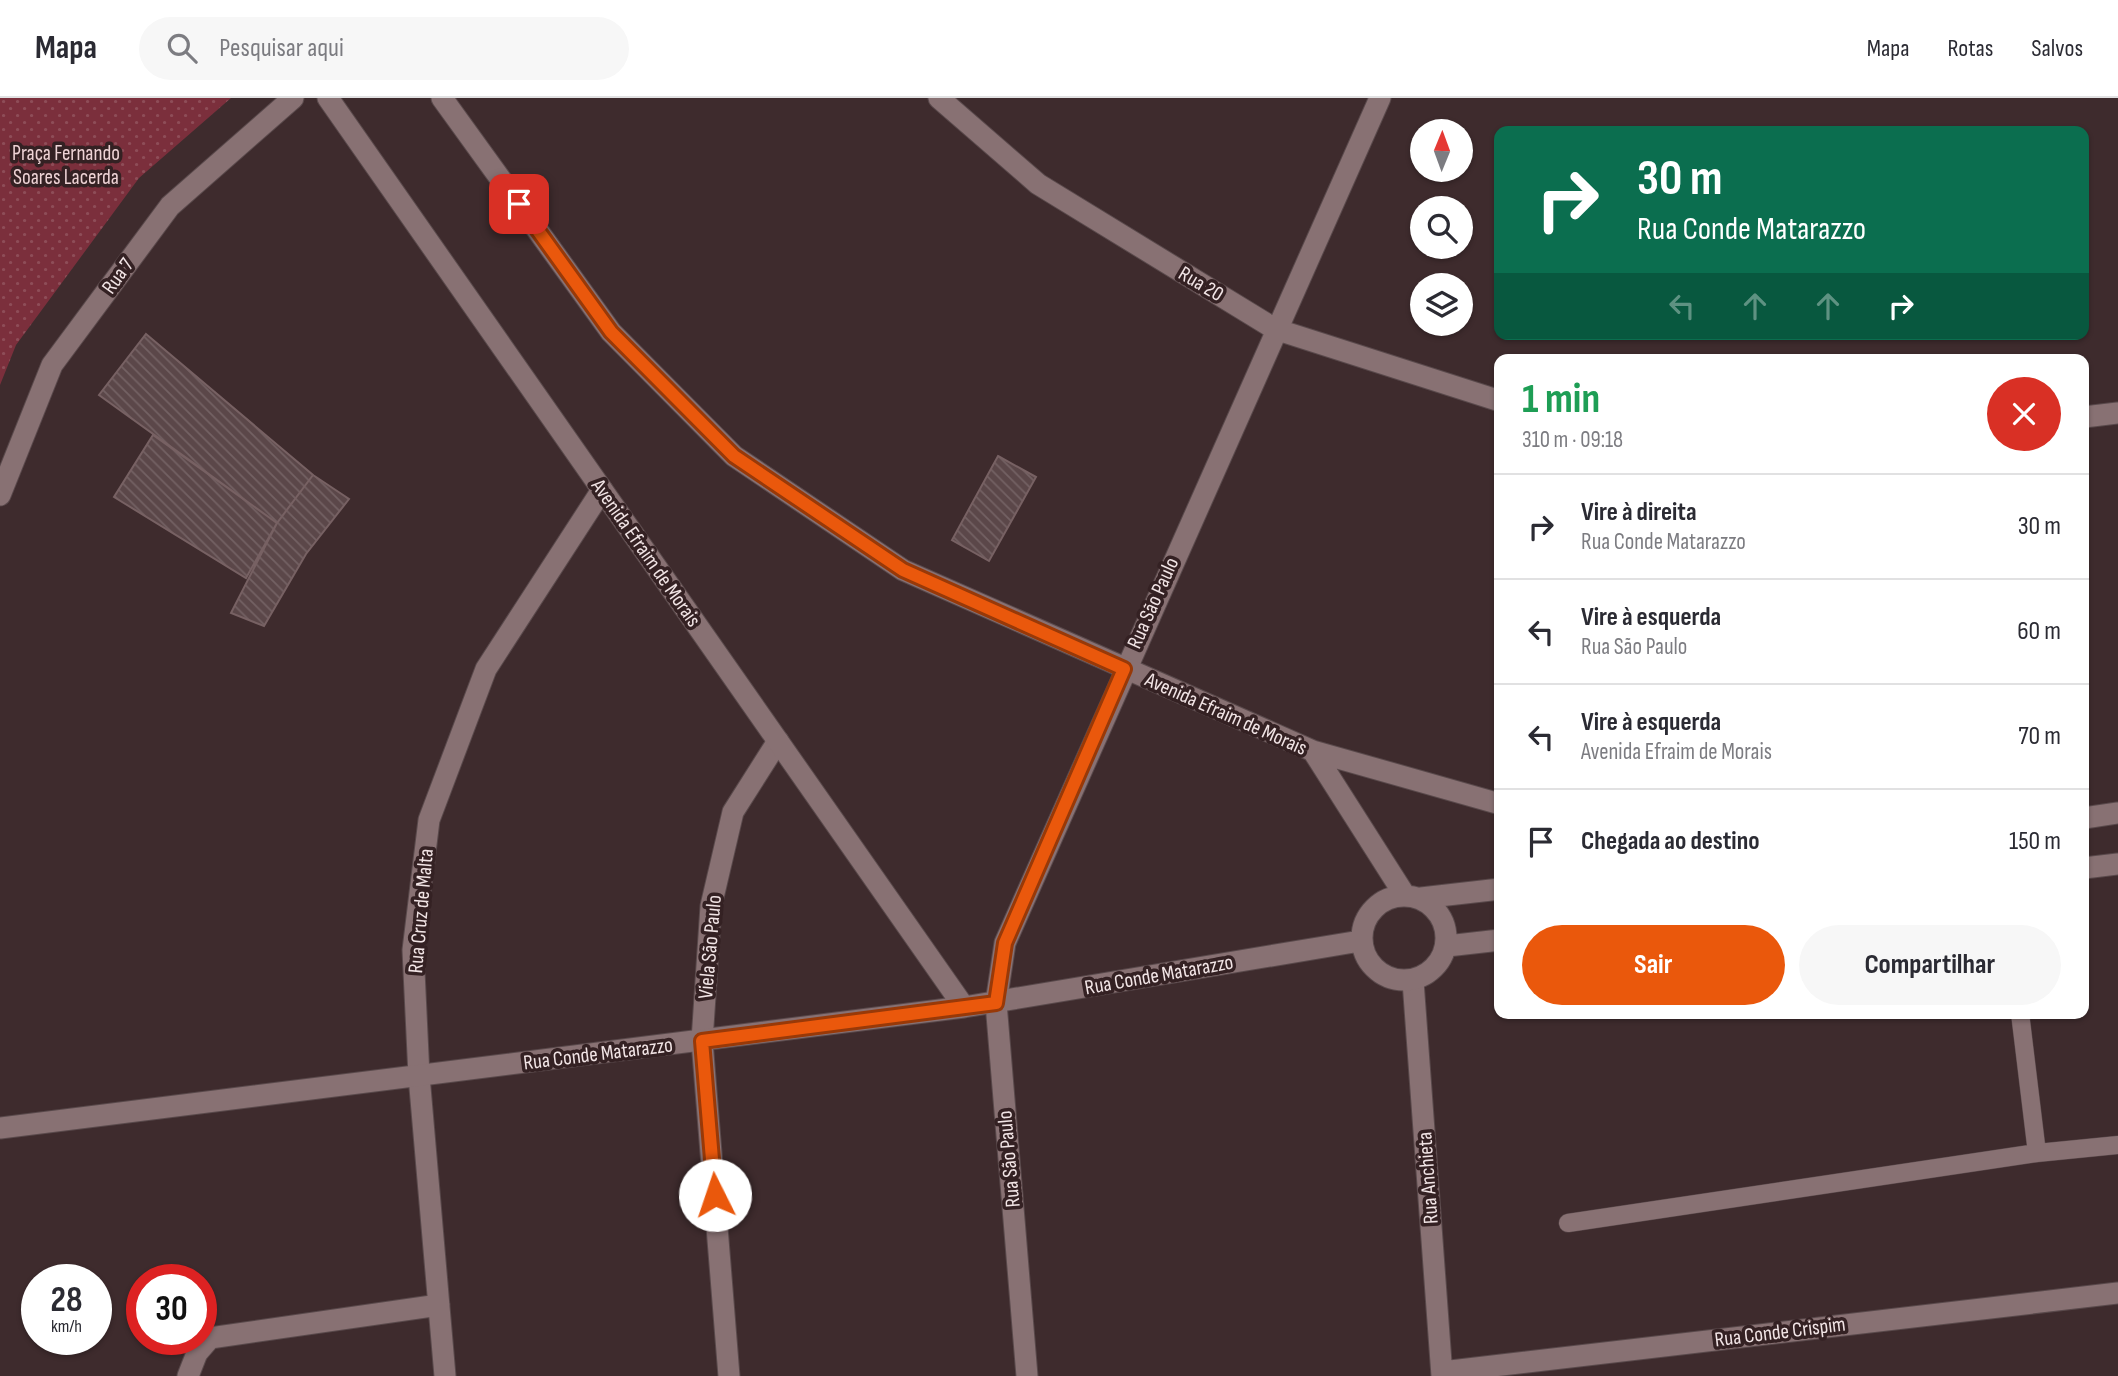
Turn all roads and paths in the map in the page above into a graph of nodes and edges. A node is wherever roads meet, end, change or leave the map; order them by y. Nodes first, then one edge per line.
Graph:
1 (293, 98) edge
2 (328, 98) edge
3 (442, 98) edge
4 (939, 98) edge
5 (1380, 98) edge
6 (1276, 329) junction
7 (1494, 399) edge
8 (2118, 414) edge
9 (2089, 416) edge
10 (602, 490) junction
11 (0, 495) edge
12 (1124, 669) junction
13 (778, 741) junction
14 (1313, 751) junction
15 (1494, 802) edge
16 (2118, 813) edge
17 (2089, 817) edge
18 (2118, 864) edge
19 (2089, 867) edge
20 (1494, 889) edge
21 (1412, 896) junction
22 (1360, 941) junction
23 (1494, 941) edge
24 (1447, 946) junction
25 (1413, 981) junction
26 (996, 1003) junction
27 (964, 1007) junction
28 (2021, 1019) edge
29 (702, 1041) junction
30 (419, 1076) junction
31 (0, 1128) edge
32 (2118, 1145) edge
33 (2037, 1153) junction
34 (1568, 1223) dead end
35 (2118, 1293) edge
36 (439, 1305) junction
37 (1442, 1374) edge
38 (188, 1376) edge
39 (445, 1376) edge
40 (729, 1376) edge
41 (1027, 1376) edge

1 - 11 street, Rua 7
2 - 10 street, Avenida Efraim de Morais
3 - 12 street, Avenida Efraim de Morais
4 - 6 street, Rua 20
5 - 6 street, Rua São Paulo
6 - 7 street, Rua 20
6 - 12 street, Rua São Paulo
8 - 9 street
10 - 13 street, Avenida Efraim de Morais
10 - 30 street, Rua Cruz de Malta
12 - 14 street, Avenida Efraim de Morais
12 - 26 street, Rua São Paulo
13 - 27 street, Avenida Efraim de Morais
13 - 29 street, Viela São Paulo
14 - 15 street
14 - 21 street, Avenida Efraim de Morais
16 - 17 street
18 - 19 street
20 - 21 street
21 - 22 street
21 - 24 street
22 - 25 street
22 - 26 street, Rua Conde Matarazzo
23 - 24 street
24 - 25 street
25 - 37 street, Rua Anchieta
26 - 27 street, Rua Conde Matarazzo
26 - 41 street, Rua São Paulo
27 - 29 street, Rua Conde Matarazzo
28 - 33 lane
29 - 30 street, Rua Conde Matarazzo
29 - 40 street, Viela São Paulo
30 - 31 street, Rua Conde Matarazzo
30 - 36 street, Rua Cruz de Malta
32 - 33 lane
33 - 34 lane
35 - 37 street, Rua Conde Crispim
36 - 38 street
36 - 39 street, Rua Cruz de Malta

